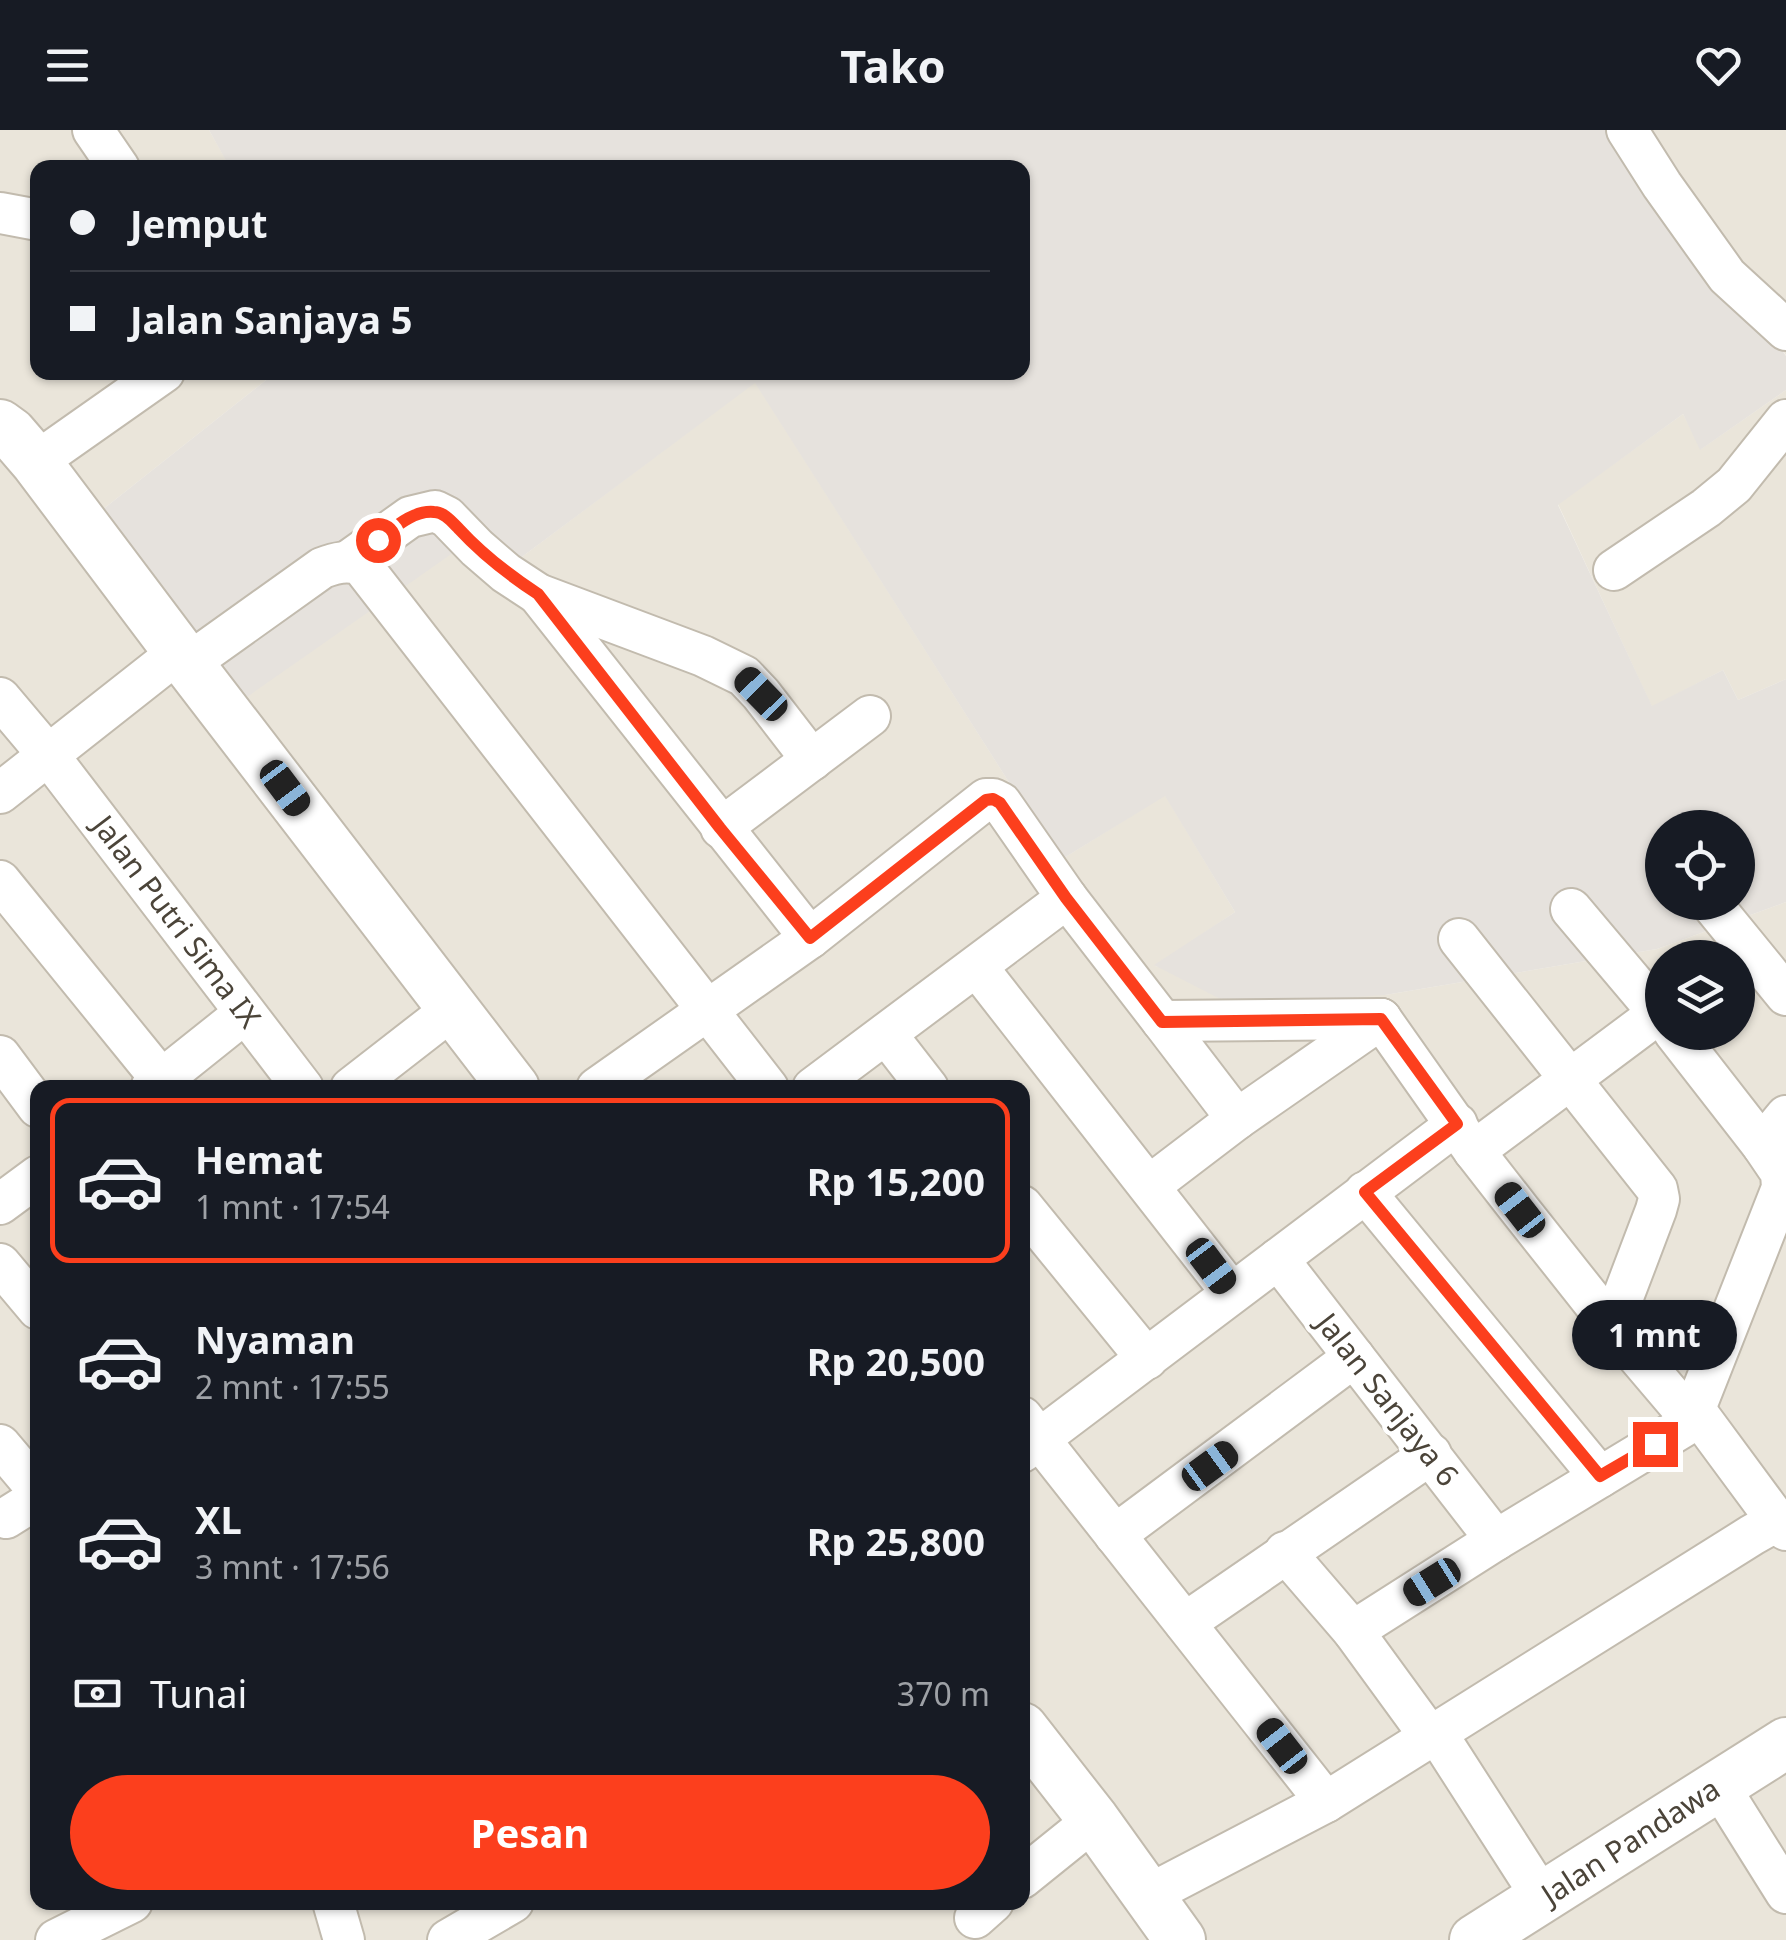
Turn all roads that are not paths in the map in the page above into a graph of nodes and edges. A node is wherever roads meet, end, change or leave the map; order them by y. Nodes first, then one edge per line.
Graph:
1 (93, 130) edge
2 (1627, 130) edge
3 (114, 160) edge
4 (0, 212) edge
5 (30, 218) edge
6 (1786, 330) edge
7 (153, 380) edge
8 (1786, 420) edge
9 (0, 425) edge
10 (36, 462) junction
11 (347, 562) junction
12 (1614, 570) dead end
13 (538, 594) junction
14 (184, 658) junction
15 (0, 698) edge
16 (870, 716) dead end
17 (48, 756) junction
18 (812, 760) junction
19 (0, 793) edge
20 (720, 828) junction
21 (0, 881) edge
22 (1066, 898) junction
23 (1572, 909) dead end
24 (1725, 920) edge
25 (810, 938) junction
26 (1458, 939) dead end
27 (977, 966) junction
28 (1786, 995) edge
29 (1645, 997) edge
30 (454, 1008) junction
31 (707, 1011) junction
32 (245, 1013) junction
33 (1381, 1019) junction
34 (1162, 1022) junction
35 (886, 1034) junction
36 (1645, 1034) edge
37 (1694, 1050) edge
38 (0, 1056) edge
39 (153, 1080) edge
40 (161, 1080) edge
41 (297, 1080) edge
42 (361, 1080) edge
43 (508, 1080) edge
44 (608, 1080) edge
45 (762, 1080) edge
46 (824, 1080) edge
47 (922, 1080) edge
48 (1572, 1080) junction
49 (30, 1097) edge
50 (1236, 1119) junction
51 (1774, 1130) edge
52 (1466, 1138) junction
53 (30, 1182) edge
54 (1149, 1186) junction
55 (1365, 1192) junction
56 (0, 1204) edge
57 (1030, 1216) edge
58 (1278, 1259) junction
59 (0, 1264) edge
60 (1232, 1293) junction
61 (30, 1300) edge
62 (1612, 1326) junction
63 (1354, 1357) junction
64 (1147, 1359) junction
65 (1693, 1415) junction
66 (1030, 1435) edge
67 (1030, 1438) edge
68 (0, 1445) edge
69 (1431, 1454) junction
70 (1600, 1476) junction
71 (30, 1481) edge
72 (1782, 1526) edge
73 (1115, 1535) junction
74 (1496, 1540) junction
75 (1286, 1552) junction
76 (1185, 1623) junction
77 (1354, 1631) junction
78 (1434, 1736) junction
79 (1030, 1738) edge
80 (1786, 1743) edge
81 (1719, 1786) junction
82 (1326, 1802) junction
83 (1094, 1820) junction
84 (1030, 1872) edge
85 (1786, 1893) edge
86 (1148, 1894) junction
87 (1543, 1898) junction
88 (116, 1910) edge
89 (335, 1910) edge
90 (501, 1910) edge
91 (467, 1935) edge
92 (56, 1940) edge
93 (344, 1940) edge
94 (1180, 1940) edge
95 (1475, 1940) edge

1 - 3 street
2 - 6 street
4 - 5 street
7 - 10 street
8 - 12 street
9 - 10 street
10 - 14 street
11 - 13 street
11 - 14 street
11 - 31 street
13 - 18 street
13 - 20 street
14 - 17 street
14 - 30 street
15 - 17 street, Jalan Putri Sima IX
16 - 18 street
17 - 19 street
17 - 32 street, Jalan Putri Sima IX
18 - 20 street
20 - 25 street
21 - 39 street
22 - 25 street
22 - 27 street
22 - 34 street
23 - 29 street
24 - 28 street
25 - 31 street
26 - 48 street
27 - 35 street
27 - 54 street
30 - 42 street
30 - 43 street
31 - 44 street
31 - 45 street
32 - 40 street
32 - 41 street, Jalan Putri Sima IX
33 - 34 street
33 - 50 street
33 - 52 street
34 - 50 street
35 - 46 street
35 - 47 street
36 - 48 street
37 - 51 street
38 - 49 street
48 - 52 street
48 - 62 street
50 - 54 street
51 - 65 street
52 - 55 street
52 - 62 street
53 - 56 street
54 - 60 street
55 - 58 street
55 - 70 street
57 - 64 street
58 - 60 street
58 - 63 street, Jalan Sanjaya 6
59 - 61 street
60 - 64 street
62 - 65 street
63 - 69 street, Jalan Sanjaya 6
63 - 73 street
64 - 66 street
65 - 70 street
65 - 72 street
67 - 73 street
68 - 71 street
69 - 74 street, Jalan Sanjaya 6
69 - 75 street
70 - 74 street
72 - 78 street
73 - 76 street
74 - 77 street
75 - 76 street
75 - 77 street
76 - 82 street
77 - 78 street
78 - 82 street
78 - 87 street
79 - 83 street
80 - 81 street, Jalan Pandawa
81 - 85 street
81 - 87 street, Jalan Pandawa
82 - 86 street
83 - 84 street
83 - 86 street
86 - 94 street
87 - 95 street, Jalan Pandawa
88 - 92 street
89 - 93 street
90 - 91 street

